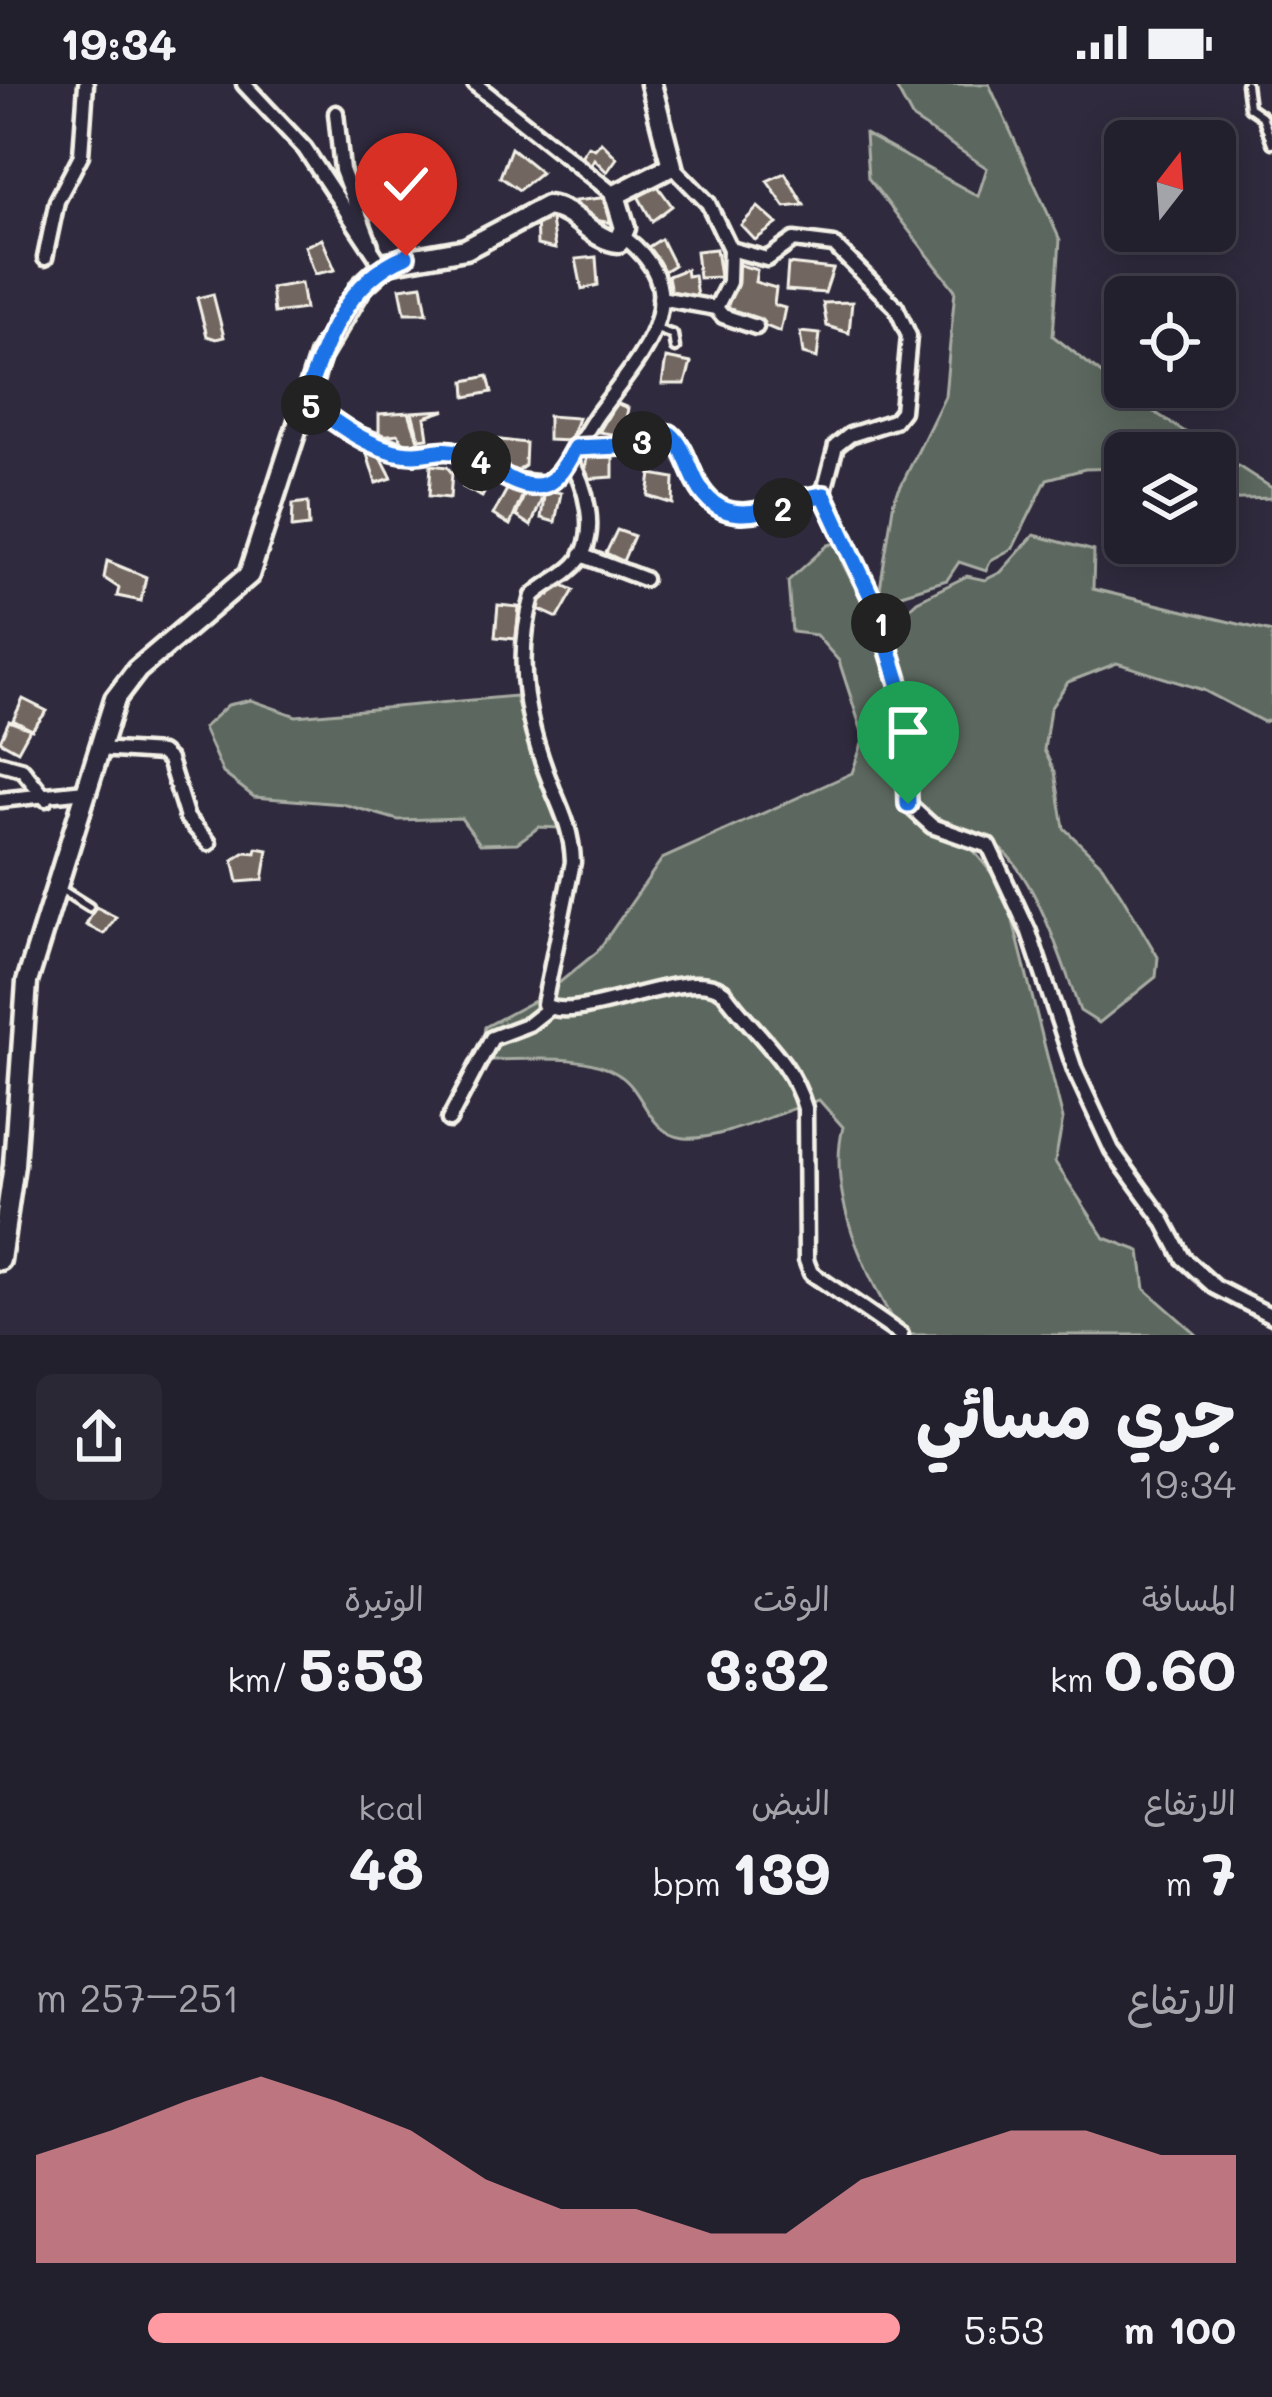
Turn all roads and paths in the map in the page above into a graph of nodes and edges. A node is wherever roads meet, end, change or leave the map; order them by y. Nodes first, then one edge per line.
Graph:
1 (86, 84) edge
2 (244, 84) edge
3 (475, 84) edge
4 (651, 84) edge
5 (1246, 84) edge
6 (337, 113) dead end
7 (1272, 143) edge
8 (672, 166) junction
9 (615, 195) junction
10 (625, 238) junction
11 (730, 249) junction
12 (46, 258) dead end
13 (379, 263) junction
14 (660, 298) junction
15 (716, 308) junction
16 (756, 327) dead end
17 (656, 329) junction
18 (675, 348) dead end
19 (305, 400) junction
20 (572, 453) junction
21 (824, 495) junction
22 (581, 555) junction
23 (644, 579) dead end
24 (98, 749) junction
25 (0, 763) edge
26 (85, 791) junction
27 (46, 799) junction
28 (0, 800) edge
29 (209, 843) dead end
30 (56, 887) junction
31 (89, 907) dead end
32 (548, 1009) junction
33 (449, 1120) dead end
34 (9, 1153) edge
35 (0, 1260) edge
36 (1272, 1316) edge
37 (901, 1335) edge

1 - 12 street
2 - 13 street
3 - 9 street
4 - 8 street
5 - 7 lane
6 - 13 street
8 - 9 street
8 - 11 street
9 - 10 street
10 - 13 street
10 - 14 street
11 - 15 street
11 - 21 street
13 - 19 street
14 - 15 street
14 - 17 street
15 - 16 street
17 - 18 lane
17 - 20 street
19 - 20 street
19 - 24 street
20 - 21 street
20 - 22 street
21 - 36 street
22 - 23 street
22 - 32 street
24 - 26 street
24 - 29 street
25 - 27 street
26 - 27 street
26 - 30 street
27 - 28 street
30 - 31 lane
30 - 34 street
32 - 33 street
32 - 37 street
34 - 35 street

